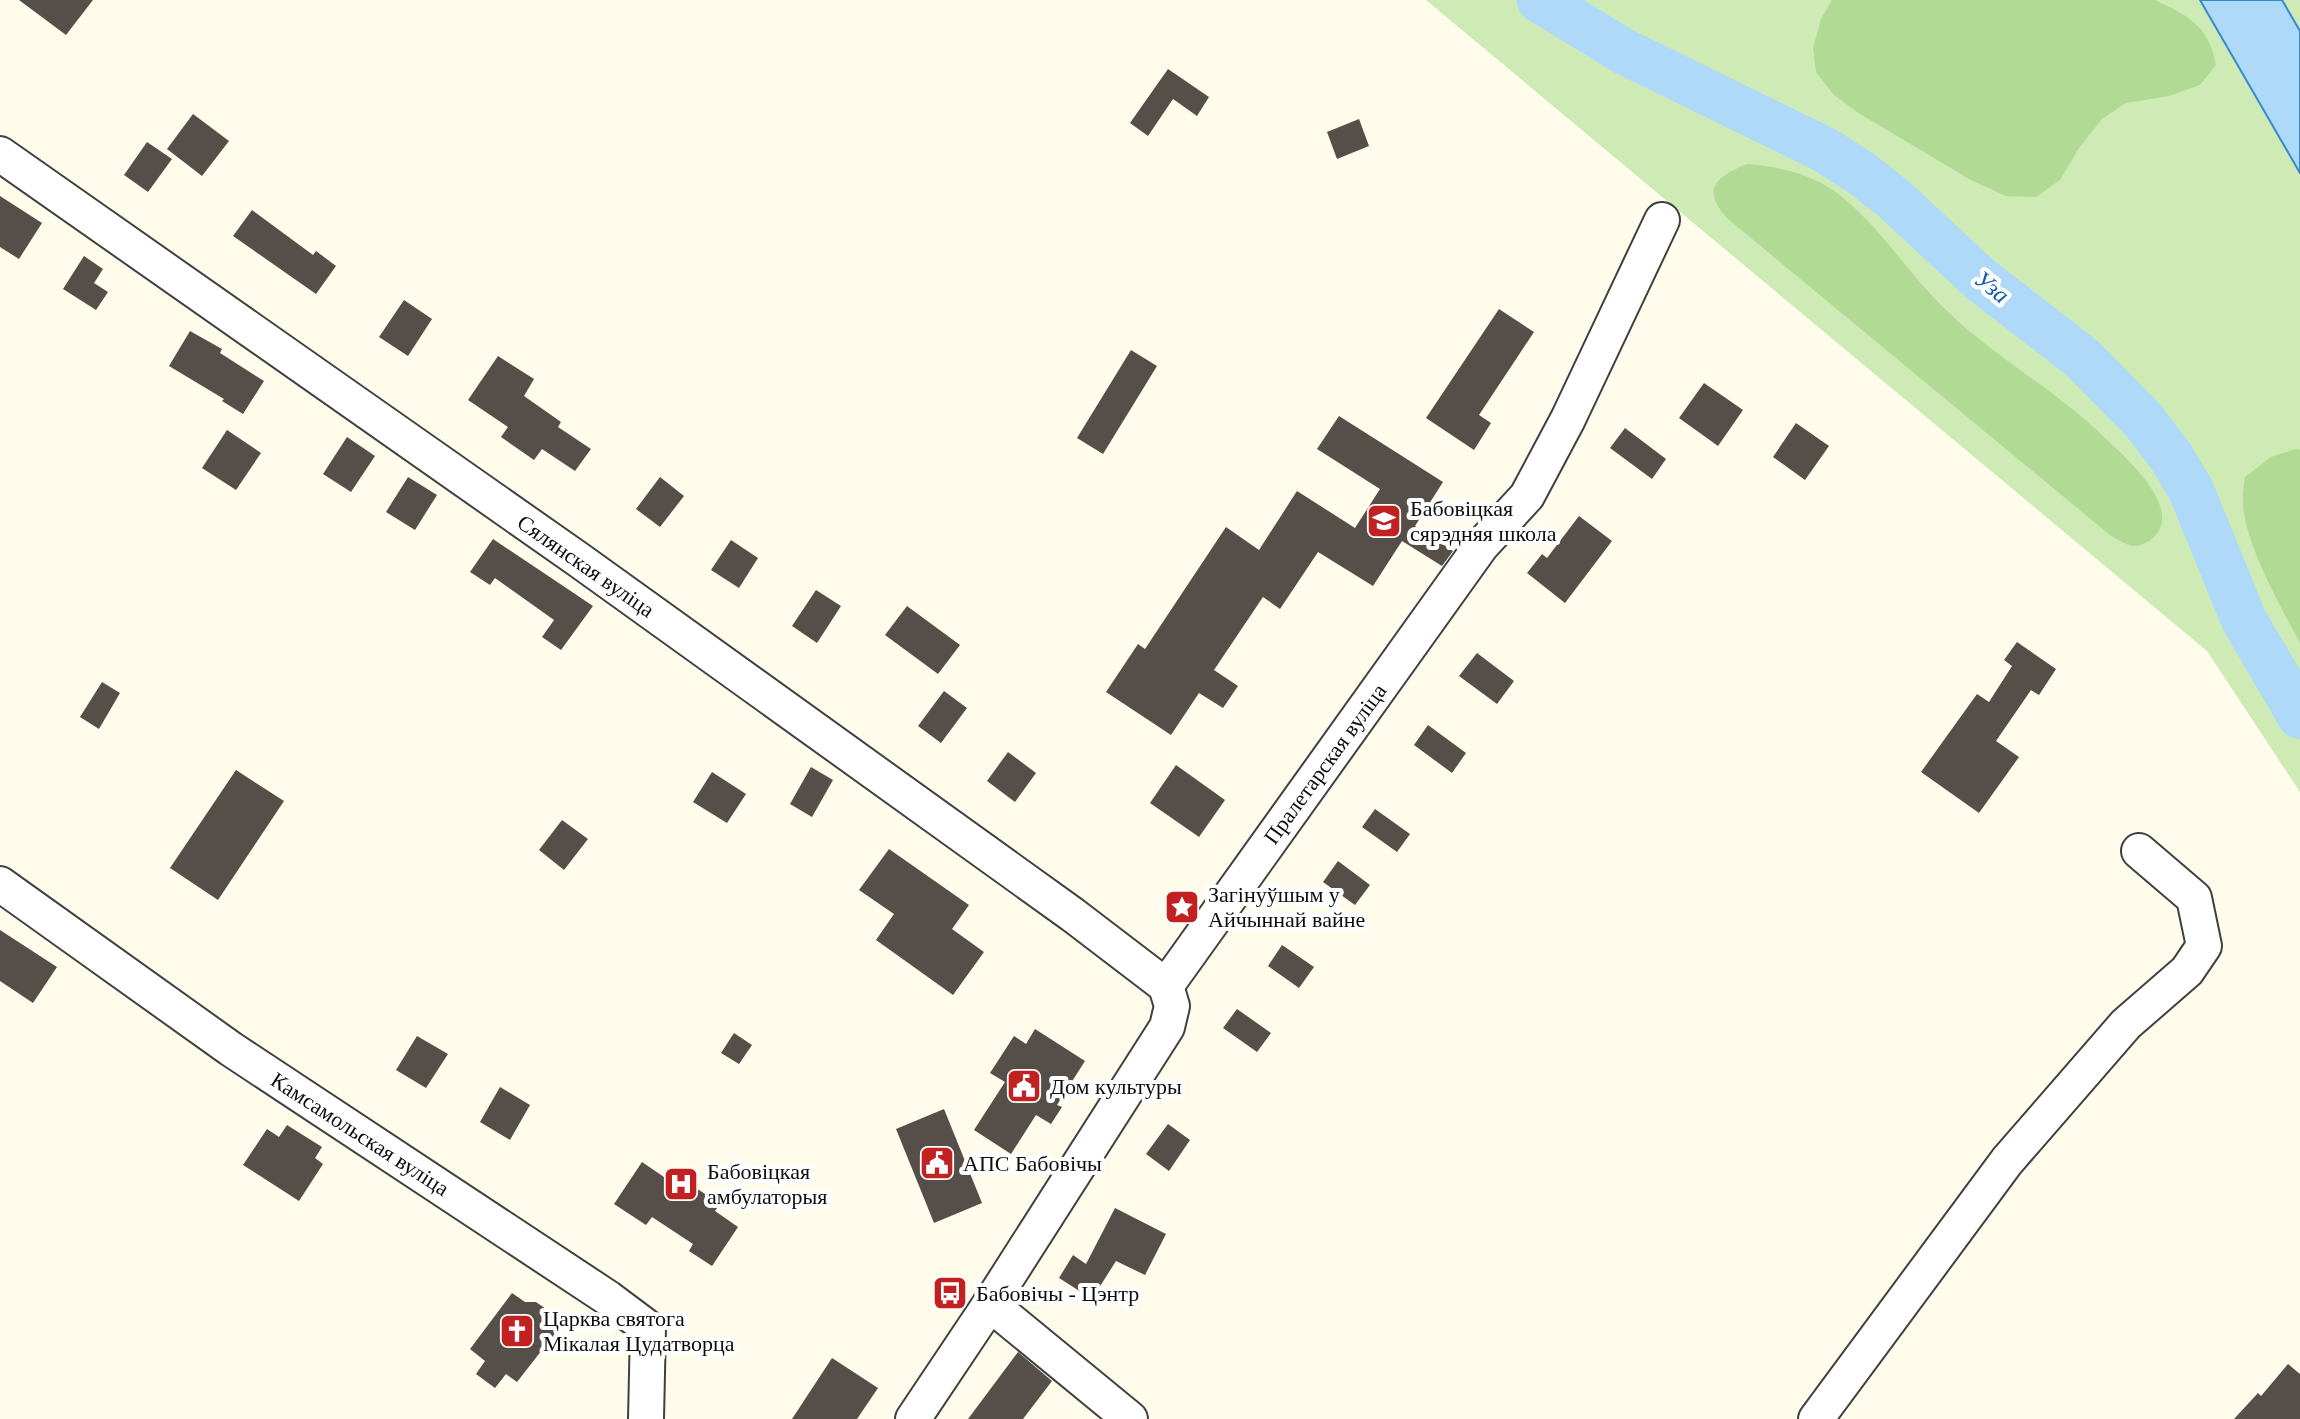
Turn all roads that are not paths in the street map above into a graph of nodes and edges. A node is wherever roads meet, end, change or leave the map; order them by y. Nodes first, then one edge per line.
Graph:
1 (0, 154) edge
2 (1662, 220) dead end
3 (2139, 851) dead end
4 (0, 884) edge
5 (1166, 986) junction
6 (990, 1304) junction
7 (646, 1419) edge
8 (913, 1419) edge
9 (1130, 1419) edge
10 (1816, 1419) edge

1 - 5 street, Сялянская вуліца
2 - 5 street, Пралетарская вуліца
3 - 10 street
4 - 7 street, Камсамольская вуліца
5 - 6 street
6 - 8 street
6 - 9 street

